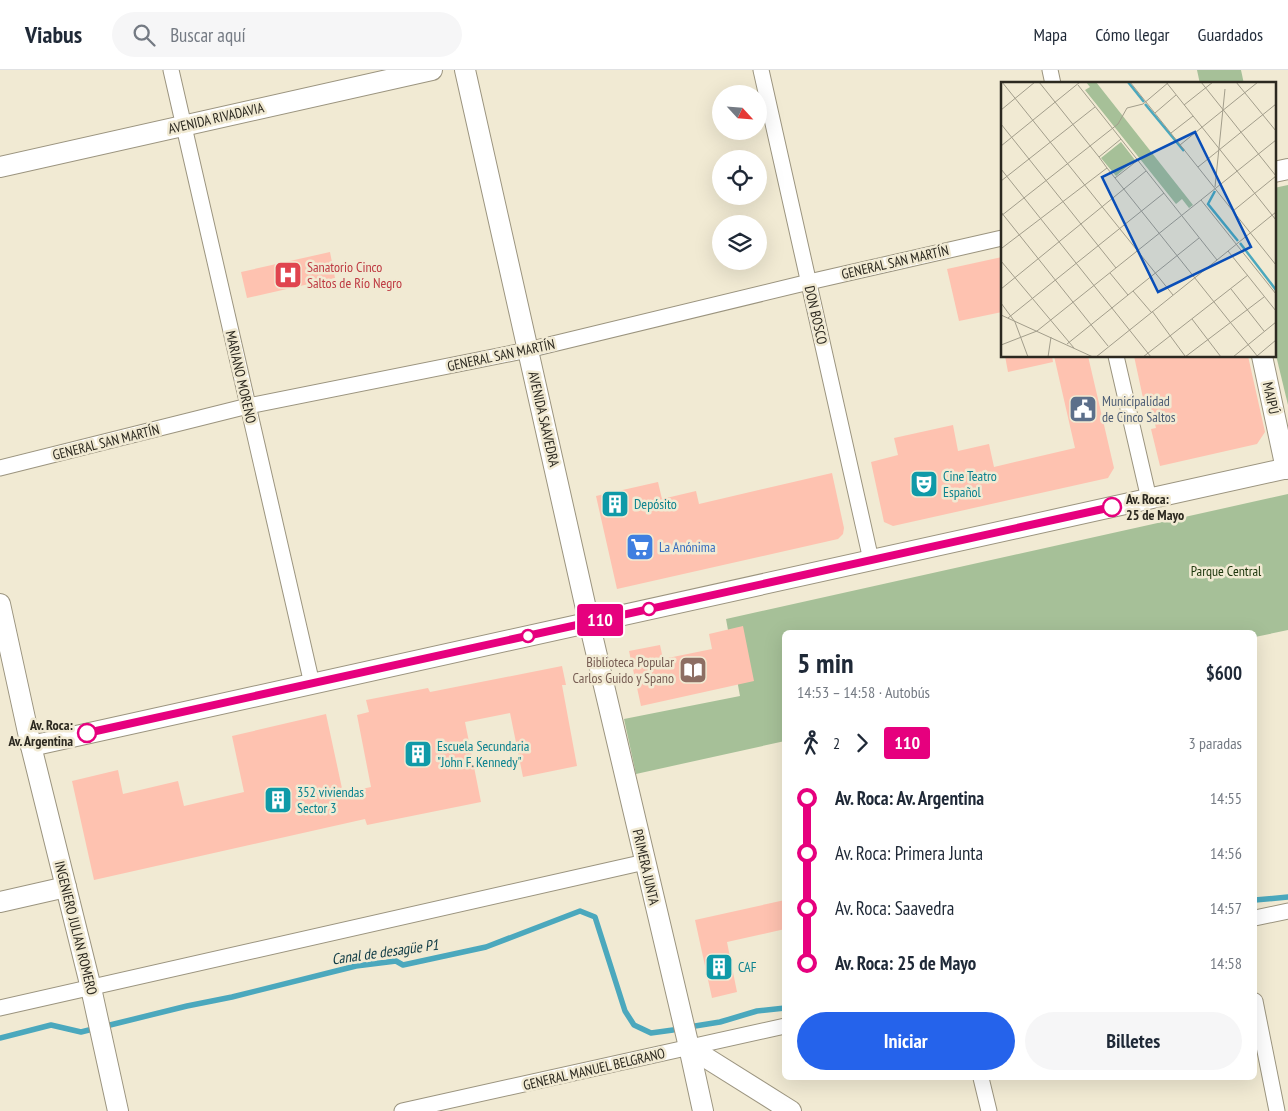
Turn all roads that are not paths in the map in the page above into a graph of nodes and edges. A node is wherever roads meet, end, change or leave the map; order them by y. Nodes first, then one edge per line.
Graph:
1 (171, 70) edge
2 (432, 70) edge
3 (465, 70) edge
4 (762, 70) edge
5 (184, 126) junction
6 (0, 167) edge
7 (1001, 238) edge
8 (809, 282) junction
9 (528, 350) junction
10 (1116, 358) edge
11 (1262, 358) edge
12 (248, 406) junction
13 (0, 468) edge
14 (1287, 468) edge
15 (1149, 499) junction
16 (871, 560) junction
17 (0, 604) edge
18 (589, 622) junction
19 (312, 684) junction
20 (31, 746) junction
21 (645, 862) junction
22 (66, 887) junction
23 (0, 902) edge
24 (1288, 911) edge
25 (1257, 918) edge
26 (91, 988) junction
27 (0, 1008) edge
28 (1257, 1011) edge
29 (782, 1027) edge
30 (689, 1047) junction
31 (981, 1080) edge
32 (118, 1111) edge
33 (403, 1111) edge
34 (703, 1111) edge
35 (791, 1111) edge
36 (989, 1111) edge
37 (1277, 1111) edge

1 - 5 street, MARIANO MORENO
2 - 5 street, AVENIDA RIVADAVIA
3 - 9 street, AVENIDA SAAVEDRA
4 - 8 street, DON BOSCO
5 - 6 street, AVENIDA RIVADAVIA
5 - 12 street, MARIANO MORENO
7 - 8 street, GENERAL SAN MARTÍN
8 - 9 street, GENERAL SAN MARTÍN
8 - 16 street, DON BOSCO
9 - 12 street, GENERAL SAN MARTÍN
9 - 18 street, AVENIDA SAAVEDRA
10 - 15 street
11 - 14 street, MAIPÚ
12 - 13 street, GENERAL SAN MARTÍN
12 - 19 street, MARIANO MORENO
14 - 15 street
15 - 16 street
16 - 18 street
17 - 20 street, INGENIERO JULIAN ROMERO
18 - 19 street
18 - 21 street, PRIMERA JUNTA
19 - 20 street
20 - 22 street, INGENIERO JULIAN ROMERO
21 - 26 street
21 - 30 street, PRIMERA JUNTA
22 - 23 street
22 - 26 street, INGENIERO JULIAN ROMERO
24 - 25 street
26 - 27 street
26 - 32 street, INGENIERO JULIAN ROMERO
28 - 37 street
29 - 30 street, GENERAL MANUEL BELGRANO
30 - 33 street, GENERAL MANUEL BELGRANO
30 - 34 street, PRIMERA JUNTA
30 - 35 street
31 - 36 street

